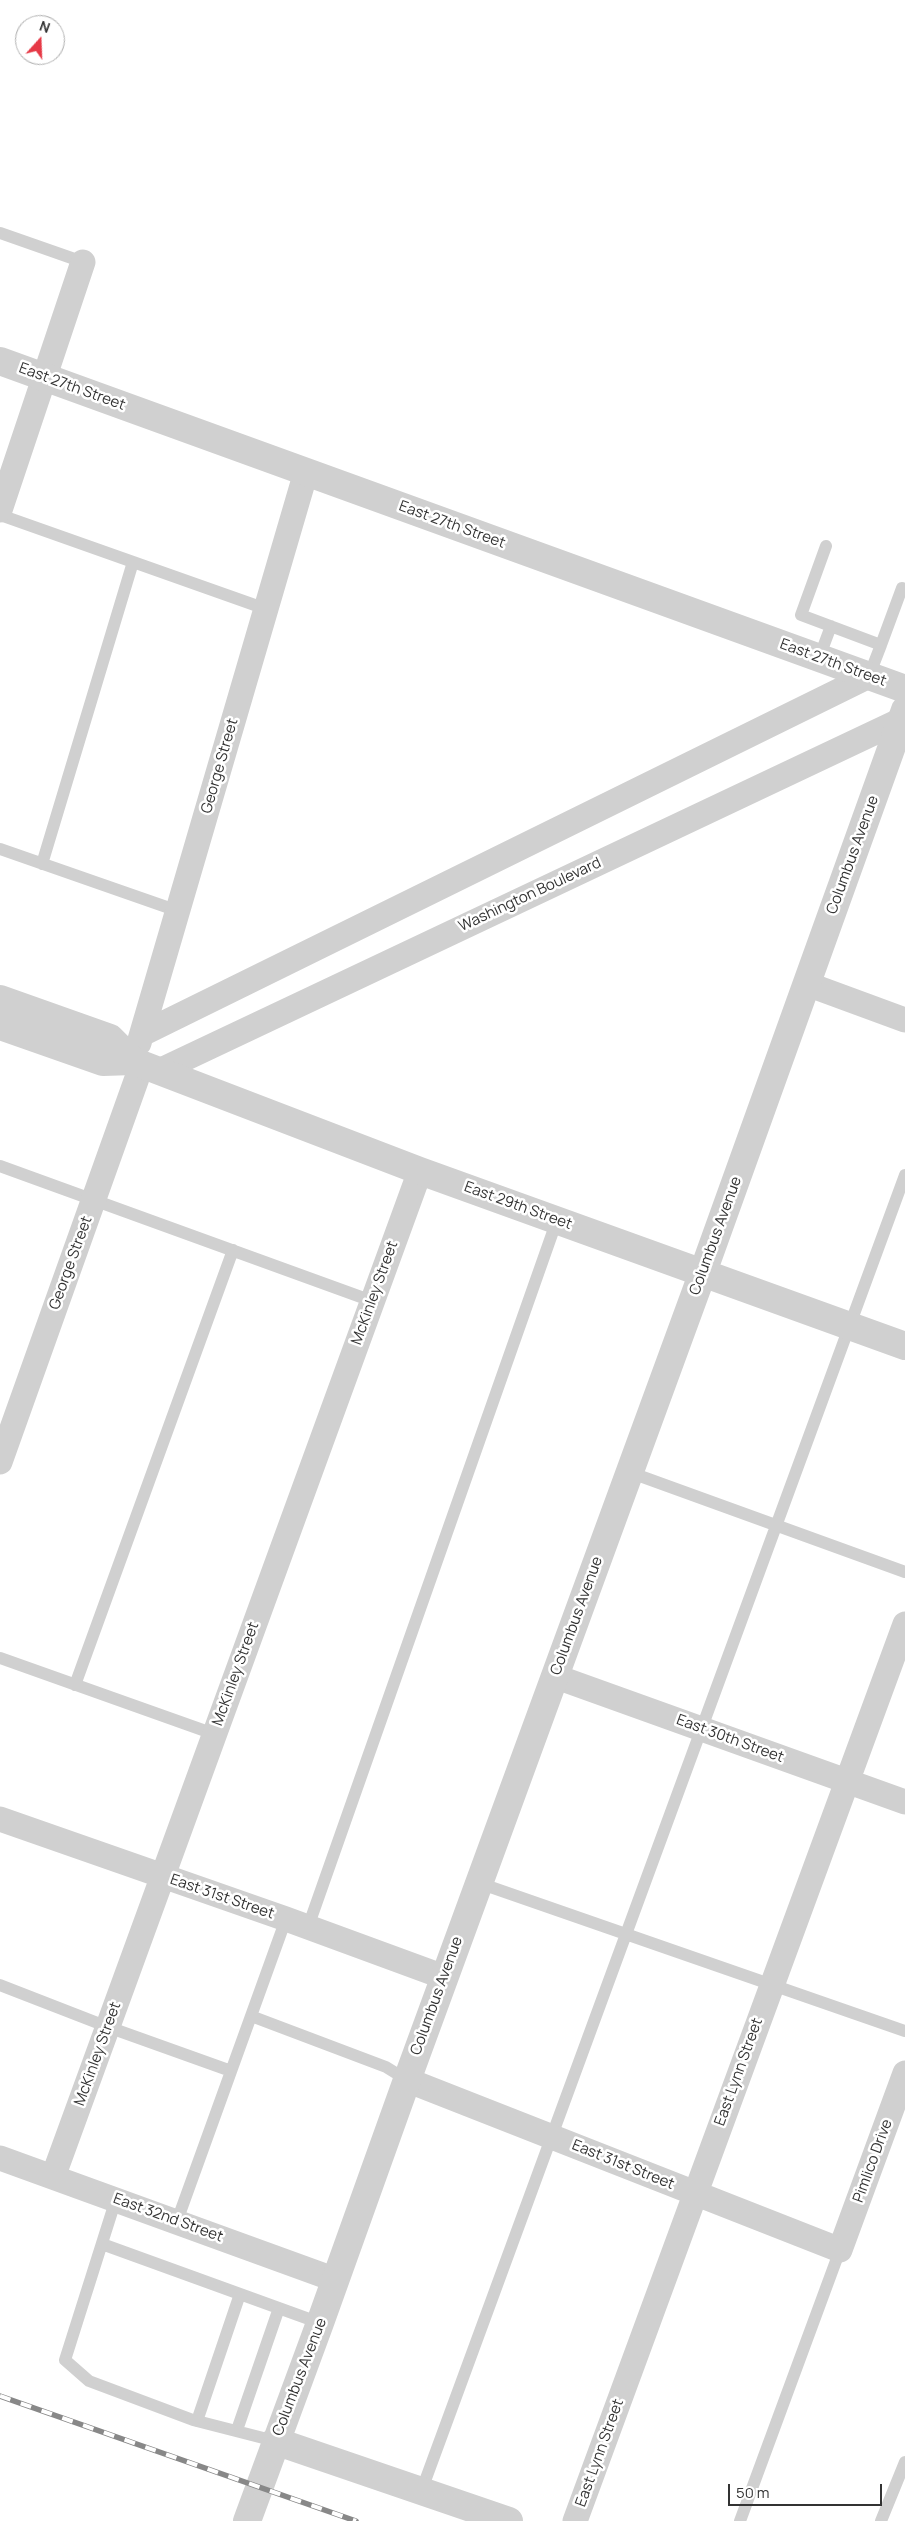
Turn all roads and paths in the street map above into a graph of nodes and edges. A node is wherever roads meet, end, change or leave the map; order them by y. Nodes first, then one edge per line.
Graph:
1 (0, 233) edge
2 (82, 262) joint
3 (0, 361) edge
4 (44, 377) junction
5 (306, 472) junction
6 (0, 510) edge
7 (0, 515) edge
8 (826, 546) dead end
9 (133, 562) junction
10 (905, 588) edge
11 (266, 609) junction
12 (831, 626) junction
13 (881, 645) junction
14 (819, 658) junction
15 (869, 676) junction
16 (905, 689) edge
17 (903, 715) edge
18 (0, 849) edge
19 (42, 864) junction
20 (178, 912) junction
21 (807, 984) junction
22 (0, 999) edge
23 (905, 1020) edge
24 (0, 1026) edge
25 (142, 1034) junction
26 (145, 1065) junction
27 (0, 1166) edge
28 (420, 1171) junction
29 (905, 1175) edge
30 (94, 1199) junction
31 (558, 1220) junction
32 (234, 1250) junction
33 (702, 1272) junction
34 (372, 1301) junction
35 (851, 1326) junction
36 (905, 1346) edge
37 (0, 1462) edge
38 (629, 1472) junction
39 (776, 1526) junction
40 (905, 1572) edge
41 (905, 1624) edge
42 (0, 1658) edge
43 (554, 1676) junction
44 (75, 1685) junction
45 (700, 1729) junction
46 (214, 1734) junction
47 (847, 1781) junction
48 (905, 1802) edge
49 (0, 1819) edge
50 (163, 1876) junction
51 (479, 1882) junction
52 (297, 1923) junction
53 (626, 1932) junction
54 (444, 1977) junction
55 (0, 1985) edge
56 (771, 1985) junction
57 (251, 2016) junction
58 (108, 2027) junction
59 (905, 2031) edge
60 (231, 2071) junction
61 (905, 2073) edge
62 (407, 2080) junction
63 (552, 2136) junction
64 (0, 2158) edge
65 (53, 2177) junction
66 (695, 2193) junction
67 (116, 2199) junction
68 (177, 2221) junction
69 (102, 2244) junction
70 (840, 2250) junction
71 (336, 2280) junction
72 (240, 2294) junction
73 (279, 2308) junction
74 (320, 2323) junction
75 (229, 2328) junction
76 (242, 2332) dead end
77 (197, 2421) junction
78 (237, 2430) junction
79 (276, 2440) junction
80 (905, 2462) edge
81 (421, 2492) junction
82 (247, 2521) edge
83 (510, 2521) edge
84 (575, 2521) edge
85 (740, 2521) edge
86 (881, 2521) edge

1 - 2 lane
2 - 4 street
3 - 4 street, East 27th Street
4 - 5 street, East 27th Street
4 - 6 street
5 - 11 street, George Street
5 - 14 street, East 27th Street
7 - 9 lane
8 - 12 lane
9 - 11 lane
9 - 19 lane
10 - 13 lane
11 - 20 street, George Street
12 - 13 lane
12 - 14 lane
13 - 15 lane
14 - 15 street, East 27th Street
15 - 16 street, East 27th Street
15 - 25 street
17 - 21 street, Columbus Avenue
17 - 26 street, Washington Boulevard
18 - 19 lane
19 - 20 lane
20 - 25 street, George Street
21 - 23 street
21 - 33 street, Columbus Avenue
22 - 26 street, East 29th Street
24 - 26 street, East 29th Street
25 - 26 street, George Street
26 - 28 street, East 29th Street
26 - 30 street, George Street
27 - 30 lane
28 - 31 street, East 29th Street
28 - 34 street, McKinley Street
29 - 35 lane
30 - 32 lane
30 - 37 street, George Street
31 - 33 street, East 29th Street
31 - 52 lane
32 - 34 lane
32 - 44 lane
33 - 35 street, East 29th Street
33 - 38 street, Columbus Avenue
34 - 46 street, McKinley Street
35 - 36 street, East 29th Street
35 - 39 lane
38 - 39 lane
38 - 43 street, Columbus Avenue
39 - 40 lane
39 - 45 lane
41 - 47 street, East Lynn Street
42 - 44 lane
43 - 45 street, East 30th Street
43 - 51 street, Columbus Avenue
44 - 46 lane
45 - 47 street, East 30th Street
45 - 53 lane
46 - 50 street, McKinley Street
47 - 48 street, East 30th Street
47 - 56 street, East Lynn Street
49 - 50 street, East 31st Street
50 - 52 street, East 31st Street
50 - 58 street, McKinley Street
51 - 53 lane
51 - 54 street, Columbus Avenue
52 - 54 street, East 31st Street
52 - 57 lane
53 - 56 lane
53 - 63 lane
54 - 62 street, Columbus Avenue
55 - 58 lane
56 - 59 lane
56 - 66 street, East Lynn Street
57 - 60 lane
57 - 62 lane
58 - 60 lane
58 - 65 street, McKinley Street
60 - 68 lane
61 - 70 street, Pimlico Drive
62 - 63 street, East 31st Street
62 - 71 street, Columbus Avenue
63 - 66 street, East 31st Street
63 - 81 lane
64 - 65 street, East 32nd Street
65 - 67 street, East 32nd Street
66 - 70 street, East 31st Street
66 - 84 street, East Lynn Street
67 - 68 street, East 32nd Street
67 - 69 lane
68 - 71 street, East 32nd Street
69 - 72 lane
69 - 77 lane
70 - 85 lane
71 - 74 street, Columbus Avenue
72 - 73 lane
72 - 75 lane
73 - 74 lane
73 - 78 lane
74 - 79 street, Columbus Avenue
75 - 76 lane
75 - 77 lane
77 - 78 lane
78 - 79 lane
79 - 81 street
79 - 82 street, Columbus Avenue
80 - 86 lane
81 - 83 street

